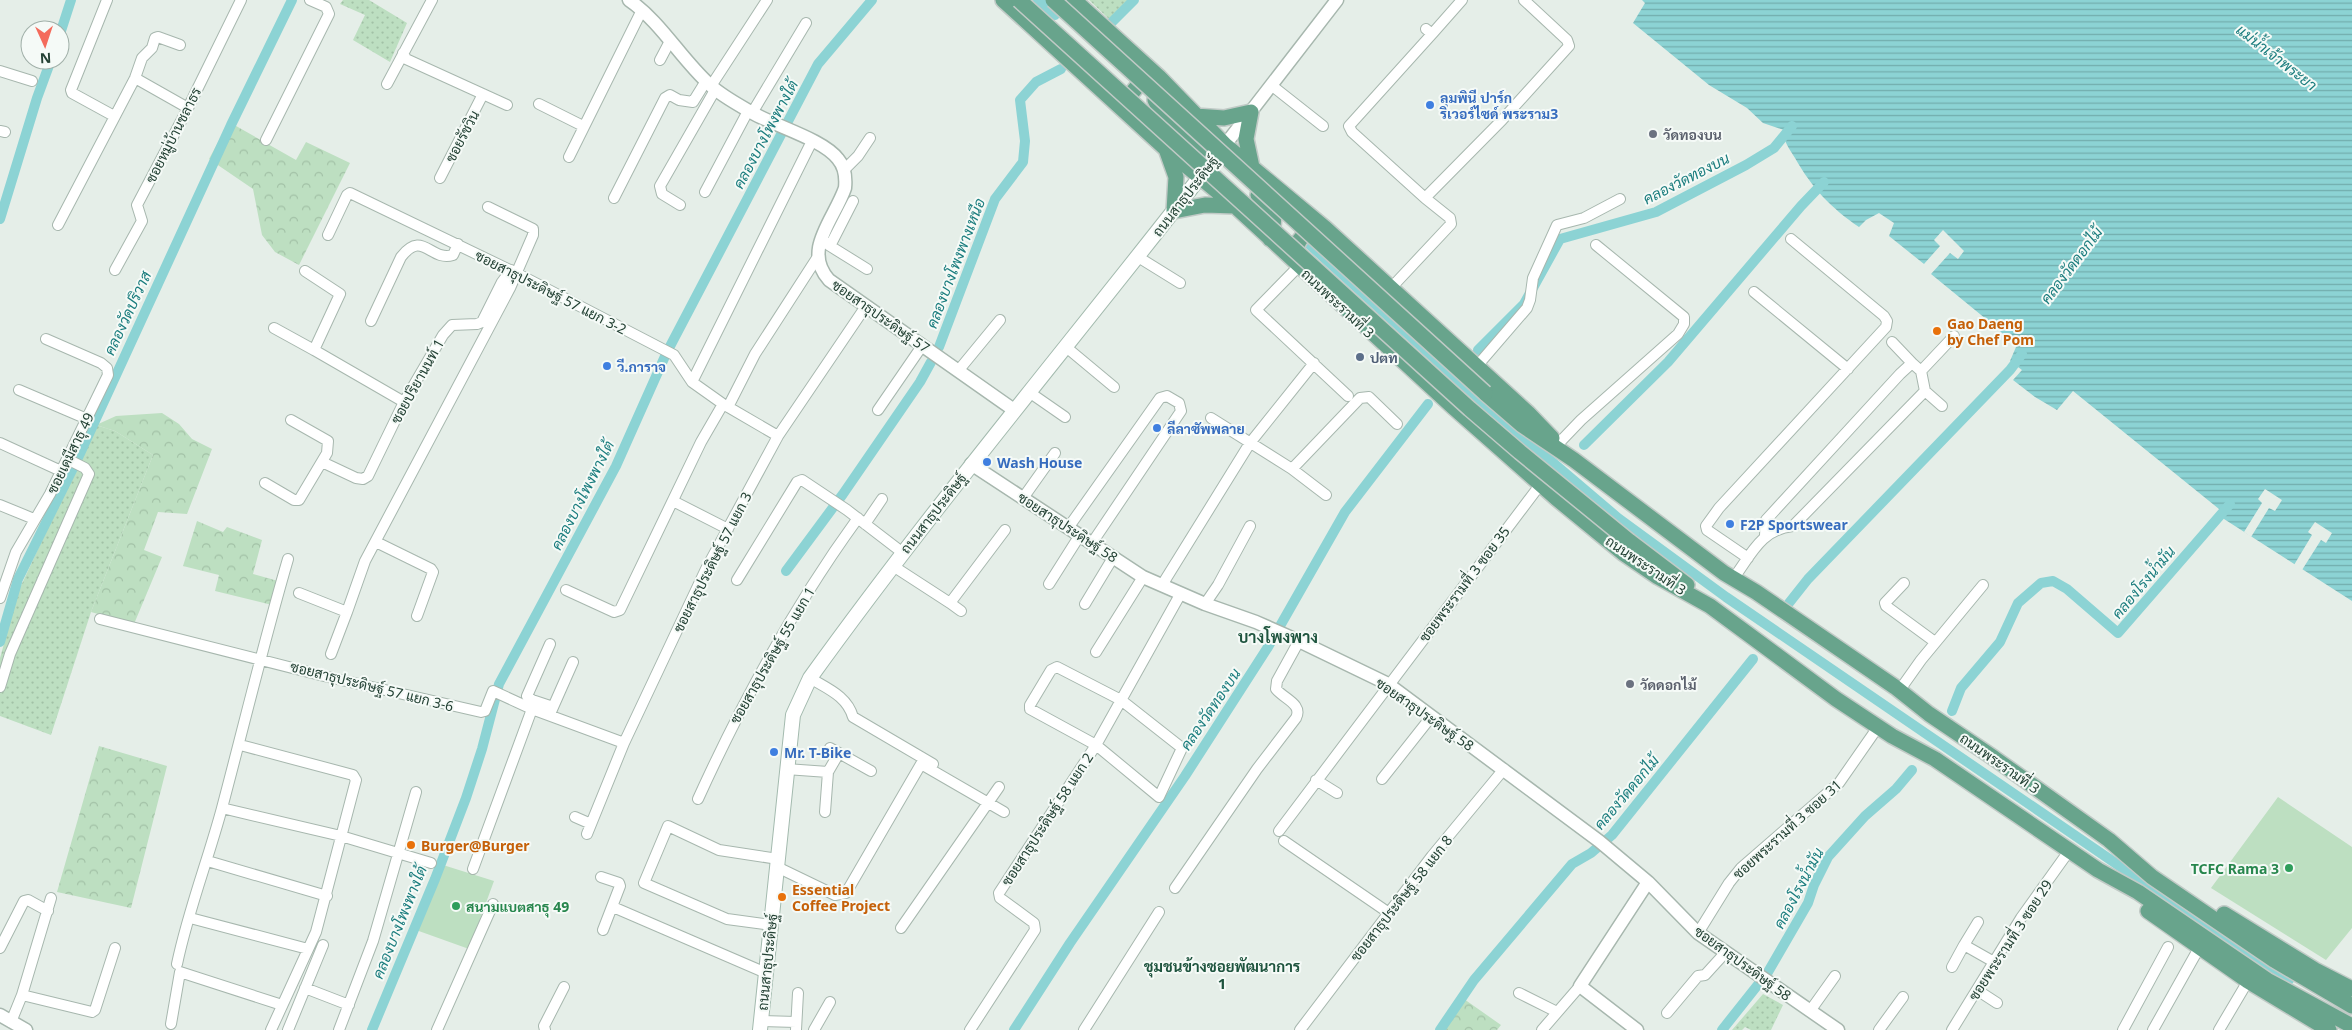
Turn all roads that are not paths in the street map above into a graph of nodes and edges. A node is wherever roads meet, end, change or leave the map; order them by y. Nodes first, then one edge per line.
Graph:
1 (107, 0) edge
2 (241, 0) edge
3 (310, 0) edge
4 (432, 0) edge
5 (628, 0) edge
6 (767, 0) edge
7 (1003, 0) edge
8 (1019, 0) edge
9 (1053, 0) edge
10 (1074, 0) edge
11 (1337, 0) edge
12 (1462, 0) edge
13 (1524, 0) edge
14 (642, 10) junction
15 (806, 23) dead end
16 (670, 41) junction
17 (180, 45) dead end
18 (403, 53) junction
19 (660, 60) dead end
20 (1140, 60) junction
21 (0, 71) edge
22 (1158, 77) junction
23 (135, 78) junction
24 (32, 81) dead end
25 (387, 84) dead end
26 (1271, 85) junction
27 (711, 86) junction
28 (483, 94) junction
29 (1111, 97) junction
30 (539, 104) dead end
31 (507, 105) dead end
32 (188, 108) junction
33 (750, 112) junction
34 (1251, 112) junction
35 (114, 116) junction
36 (1195, 116) junction
37 (583, 126) junction
38 (1322, 126) dead end
39 (870, 138) dead end
40 (266, 140) dead end
41 (812, 141) junction
42 (1225, 145) junction
43 (1166, 149) junction
44 (568, 157) dead end
45 (1215, 157) junction
46 (1252, 167) junction
47 (844, 170) junction
48 (1200, 176) junction
49 (440, 178) dead end
50 (705, 192) dead end
51 (614, 198) dead end
52 (1425, 198) junction
53 (1620, 199) dead end
54 (853, 201) dead end
55 (680, 205) dead end
56 (1235, 206) junction
57 (488, 207) dead end
58 (1174, 210) junction
59 (58, 225) dead end
60 (1325, 228) junction
61 (328, 235) dead end
62 (1270, 239) junction
63 (1791, 239) dead end
64 (826, 242) junction
65 (458, 244) junction
66 (1596, 245) dead end
67 (1138, 257) junction
68 (817, 258) junction
69 (1297, 264) junction
70 (867, 269) dead end
71 (115, 270) dead end
72 (514, 271) junction
73 (305, 272) dead end
74 (1180, 282) dead end
75 (1391, 288) junction
76 (1754, 292) dead end
77 (866, 306) junction
78 (1000, 320) dead end
79 (371, 321) dead end
80 (274, 328) dead end
81 (1954, 336) dead end
82 (46, 339) dead end
83 (1892, 342) dead end
84 (922, 346) junction
85 (1066, 347) junction
86 (314, 350) junction
87 (1314, 363) junction
88 (1912, 363) junction
89 (1477, 366) junction
90 (1848, 369) junction
91 (958, 371) junction
92 (1921, 371) junction
93 (692, 382) junction
94 (1114, 387) dead end
95 (20, 390) dead end
96 (1926, 391) junction
97 (1029, 392) junction
98 (1348, 396) dead end
99 (404, 402) junction
100 (725, 406) junction
101 (1942, 406) dead end
102 (878, 410) dead end
103 (1014, 410) junction
104 (1065, 417) dead end
105 (1211, 418) dead end
106 (87, 419) junction
107 (292, 420) dead end
108 (1397, 424) dead end
109 (778, 436) junction
110 (0, 443) edge
111 (1250, 443) junction
112 (1558, 444) junction
113 (1055, 453) dead end
114 (1574, 460) junction
115 (70, 461) junction
116 (322, 462) junction
117 (971, 464) junction
118 (1292, 469) junction
119 (62, 470) junction
120 (265, 483) dead end
121 (1540, 484) junction
122 (1326, 495) dead end
123 (1023, 498) junction
124 (882, 499) dead end
125 (673, 501) junction
126 (0, 505) edge
127 (34, 520) junction
128 (862, 521) junction
129 (1250, 526) dead end
130 (728, 528) junction
131 (1068, 528) junction
132 (1006, 530) dead end
133 (1080, 535) junction
134 (1765, 535) junction
135 (376, 542) junction
136 (1092, 543) junction
137 (903, 553) junction
138 (1114, 556) junction
139 (1748, 558) junction
140 (288, 559) dead end
141 (893, 566) junction
142 (4, 569) edge
143 (1143, 577) junction
144 (1733, 579) junction
145 (737, 580) dead end
146 (1904, 583) dead end
147 (1049, 584) dead end
148 (1162, 585) junction
149 (1983, 585) dead end
150 (566, 590) dead end
151 (299, 593) dead end
152 (1181, 593) junction
153 (0, 598) edge
154 (950, 604) junction
155 (1085, 604) dead end
156 (1205, 604) junction
157 (1710, 606) junction
158 (961, 611) dead end
159 (347, 612) junction
160 (417, 616) dead end
161 (100, 619) dead end
162 (1299, 641) junction
163 (1935, 642) junction
164 (550, 644) dead end
165 (1096, 652) dead end
166 (331, 654) dead end
167 (259, 658) junction
168 (573, 662) dead end
169 (810, 678) junction
170 (1388, 684) junction
171 (0, 687) edge
172 (1899, 691) junction
173 (1121, 700) junction
174 (532, 709) junction
175 (551, 711) junction
176 (1430, 717) junction
177 (1878, 727) junction
178 (624, 743) junction
179 (1096, 745) junction
180 (244, 746) dead end
181 (786, 769) junction
182 (1504, 769) junction
183 (871, 771) dead end
184 (828, 772) junction
185 (958, 779) dead end
186 (1382, 779) dead end
187 (1316, 780) junction
188 (999, 787) dead end
189 (416, 792) dead end
190 (1337, 793) dead end
191 (698, 799) dead end
192 (988, 803) junction
193 (226, 809) dead end
194 (825, 812) dead end
195 (1004, 812) dead end
196 (575, 817) dead end
197 (591, 824) junction
198 (1279, 831) dead end
199 (587, 834) dead end
200 (341, 836) junction
201 (2109, 840) junction
202 (1284, 842) dead end
203 (2069, 851) junction
204 (398, 852) junction
205 (211, 862) dead end
206 (431, 863) dead end
207 (777, 863) junction
208 (473, 869) dead end
209 (2098, 870) junction
210 (601, 877) dead end
211 (1648, 882) junction
212 (1175, 888) dead end
213 (327, 896) junction
214 (52, 898) dead end
215 (494, 904) dead end
216 (613, 907) junction
217 (48, 911) junction
218 (1159, 912) dead end
219 (1389, 913) junction
220 (194, 919) dead end
221 (1978, 922) dead end
222 (771, 925) junction
223 (901, 928) dead end
224 (603, 930) dead end
225 (1698, 933) junction
226 (323, 945) dead end
227 (1964, 945) junction
228 (2168, 947) dead end
229 (0, 948) edge
230 (115, 948) dead end
231 (2199, 948) junction
232 (308, 949) junction
233 (1724, 953) junction
234 (1994, 962) junction
235 (177, 964) dead end
236 (1952, 967) dead end
237 (766, 973) junction
238 (1835, 976) dead end
239 (2248, 981) junction
240 (1580, 986) junction
241 (564, 987) dead end
242 (305, 988) junction
243 (2352, 989) edge
244 (1977, 990) junction
245 (1518, 993) dead end
246 (798, 994) dead end
247 (22, 995) junction
248 (1903, 997) dead end
249 (830, 1002) dead end
250 (1997, 1003) dead end
251 (282, 1005) junction
252 (349, 1005) junction
253 (2352, 1006) edge
254 (1810, 1011) junction
255 (1557, 1012) junction
256 (1667, 1013) dead end
257 (0, 1015) edge
258 (11, 1022) junction
259 (171, 1024) dead end
260 (760, 1026) edge
261 (796, 1026) edge
262 (2352, 1026) edge
263 (26, 1030) edge
264 (271, 1030) edge
265 (288, 1030) edge
266 (340, 1030) edge
267 (436, 1030) edge
268 (545, 1030) edge
269 (814, 1030) edge
270 (970, 1030) edge
271 (1084, 1030) edge
272 (1300, 1030) edge
273 (1542, 1030) edge
274 (1637, 1030) edge
275 (1838, 1030) edge
276 (1879, 1030) edge
277 (1952, 1030) edge
278 (2123, 1030) edge
279 (2154, 1030) edge
280 (2218, 1030) edge
281 (2329, 1030) edge

1 - 35 street
2 - 32 street, ซอยหมู่บ้านชลาธร
3 - 40 street
4 - 18 street
5 - 14 street
6 - 27 street
7 - 29 main road, ถนนพระรามที่ 3
8 - 157 main road, ถนนพระรามที่ 3, bridge
9 - 114 main road, ถนนพระรามที่ 3, bridge
10 - 20 main road, ถนนพระรามที่ 3
11 - 26 street, ถนนสาธุประดิษฐ์
12 - 52 street
13 - 52 street
14 - 16 street
14 - 37 street
15 - 33 street
16 - 19 street
16 - 27 street
17 - 23 street
18 - 25 street
18 - 28 street, ซอยรัชวิน
20 - 22 main road, ถนนพระรามที่ 3
20 - 29 main road
21 - 24 street
22 - 36 main road, ถนนพระรามที่ 3
22 - 45 main road
23 - 32 street
23 - 35 street
26 - 34 street, ถนนสาธุประดิษฐ์
26 - 38 street
27 - 33 street
27 - 51 street
27 - 55 street
28 - 31 street, ซอยรัชวิน
28 - 49 street, ซอยรัชวิน
29 - 43 main road, ถนนพระรามที่ 3
30 - 37 street
32 - 71 street, ซอยหมู่บ้านชลาธร
33 - 41 street
33 - 50 street
34 - 36 main road
34 - 42 street, ถนนสาธุประดิษฐ์
34 - 46 main road
35 - 59 street
36 - 42 main road, ถนนพระรามที่ 3
37 - 44 street
39 - 47 street
41 - 47 street
41 - 93 street
42 - 45 main road, ถนนสาธุประดิษฐ์
42 - 46 main road, ถนนพระรามที่ 3
43 - 48 main road, ถนนพระรามที่ 3
43 - 58 main road
45 - 48 main road, ถนนสาธุประดิษฐ์
45 - 62 main road
46 - 60 main road, ถนนพระรามที่ 3
47 - 64 street
48 - 56 main road, ถนนพระรามที่ 3
48 - 58 main road, ถนนสาธุประดิษฐ์
52 - 75 street
53 - 89 street
54 - 64 street
56 - 58 main road
56 - 62 main road, ถนนพระรามที่ 3
57 - 72 street
58 - 67 main road, ถนนสาธุประดิษฐ์
60 - 69 main road
60 - 75 main road, ถนนพระรามที่ 3
61 - 65 street, ซอยสาธุประดิษฐ์ 57 แยก 3-2
62 - 69 main road, ถนนพระรามที่ 3
63 - 90 street
64 - 68 street
64 - 70 street
65 - 72 street, ซอยสาธุประดิษฐ์ 57 แยก 3-2
65 - 79 street
66 - 112 street
67 - 74 street
67 - 85 main road, ถนนสาธุประดิษฐ์
68 - 77 street, ซอยสาธุประดิษฐ์ 57
68 - 100 street
69 - 87 street
69 - 121 main road, ถนนพระรามที่ 3
72 - 93 street, ซอยสาธุประดิษฐ์ 57 แยก 3-2
72 - 99 street, ซอยปริยานนท์ 1
72 - 135 street
73 - 86 street
75 - 89 main road, ถนนพระรามที่ 3
76 - 90 street
77 - 84 street, ซอยสาธุประดิษฐ์ 57
77 - 109 street, ซอยสาธุประดิษฐ์ 57 แยก 3
78 - 91 street
80 - 86 street
81 - 92 street
82 - 106 street, ซอยเดมีสาธุ 49
83 - 88 street
84 - 91 street, ซอยสาธุประดิษฐ์ 57
84 - 102 street
85 - 94 street
85 - 97 main road, ถนนสาธุประดิษฐ์
86 - 99 street
87 - 98 street
87 - 111 street
88 - 92 street
88 - 134 street
89 - 112 main road, ถนนพระรามที่ 3
90 - 139 street
91 - 103 street, ซอยสาธุประดิษฐ์ 57
92 - 96 street
93 - 100 street, ซอยสาธุประดิษฐ์ 57 แยก 3-2
95 - 106 street
96 - 101 street
96 - 134 street
97 - 103 main road, ถนนสาธุประดิษฐ์
97 - 104 street
99 - 116 street, ซอยปริยานนท์ 1
100 - 109 street, ซอยสาธุประดิษฐ์ 57 แยก 3-2
100 - 125 street
103 - 117 main road, ถนนสาธุประดิษฐ์
105 - 111 street
106 - 115 street, ซอยเดมีสาธุ 49
107 - 116 street
108 - 118 street
109 - 130 street, ซอยสาธุประดิษฐ์ 57 แยก 3
110 - 119 street
111 - 118 street
111 - 148 street
112 - 114 main road, ถนนพระรามที่ 3
113 - 123 street
114 - 144 main road, ถนนพระรามที่ 3
115 - 119 street, ซอยเดมีสาธุ 49
115 - 171 street
116 - 120 street
117 - 123 street, ซอยสาธุประดิษฐ์ 58
117 - 137 main road, ถนนสาธุประดิษฐ์
118 - 122 street
119 - 127 street, ซอยเดมีสาธุ 49
121 - 157 main road, ถนนพระรามที่ 3
121 - 170 street, ซอยพระรามที่ 3 ซอย 35
123 - 131 street, ซอยสาธุประดิษฐ์ 58
124 - 128 street, ซอยสาธุประดิษฐ์ 55 แยก 1
125 - 130 street
125 - 150 street
126 - 127 street
127 - 142 street, ซอยเดมีสาธุ 49
128 - 137 street
128 - 145 street
128 - 191 street, ซอยสาธุประดิษฐ์ 55 แยก 1
129 - 156 street
130 - 178 street, ซอยสาธุประดิษฐ์ 57 แยก 3
131 - 133 street, ซอยสาธุประดิษฐ์ 58
131 - 136 street
132 - 154 street
133 - 136 street, ซอยสาธุประดิษฐ์ 58
133 - 147 street
134 - 139 street
135 - 159 street
135 - 160 street
136 - 138 street, ซอยสาธุประดิษฐ์ 58
137 - 141 main road, ถนนสาธุประดิษฐ์
138 - 143 street, ซอยสาธุประดิษฐ์ 58
138 - 155 street
139 - 144 street
140 - 167 street
141 - 154 street
141 - 169 main road, ถนนสาธุประดิษฐ์
142 - 153 street, ซอยเดมีสาธุ 49
143 - 148 street, ซอยสาธุประดิษฐ์ 58
143 - 165 street
144 - 172 main road, ถนนพระรามที่ 3
146 - 163 street
148 - 152 street, ซอยสาธุประดิษฐ์ 58
149 - 163 street
151 - 159 street
152 - 156 street, ซอยสาธุประดิษฐ์ 58
152 - 173 street, ซอยสาธุประดิษฐ์ 58 แยก 2
154 - 158 street
156 - 162 street, ซอยสาธุประดิษฐ์ 58
157 - 177 main road, ถนนพระรามที่ 3
159 - 166 street
161 - 167 street, ซอยสาธุประดิษฐ์ 57 แยก 3-6
162 - 170 street, ซอยสาธุประดิษฐ์ 58
162 - 212 street
163 - 172 street
164 - 175 street
167 - 174 street, ซอยสาธุประดิษฐ์ 57 แยก 3-6
167 - 235 street
168 - 175 street
169 - 181 main road, ถนนสาธุประดิษฐ์
169 - 185 street
170 - 176 street, ซอยสาธุประดิษฐ์ 58
170 - 187 street, ซอยพระรามที่ 3 ซอย 35
172 - 201 main road, ถนนพระรามที่ 3
173 - 179 street, ซอยสาธุประดิษฐ์ 58 แยก 2
173 - 179 street
173 - 179 street
174 - 175 street, ซอยสาธุประดิษฐ์ 57 แยก 3-6
174 - 208 street
175 - 178 street, ซอยสาธุประดิษฐ์ 57 แยก 3-6
176 - 182 street, ซอยสาธุประดิษฐ์ 58
176 - 186 street
177 - 203 main road, ถนนพระรามที่ 3
177 - 225 street, ซอยพระรามที่ 3 ซอย 31
178 - 197 street, ซอยสาธุประดิษฐ์ 57 แยก 3
179 - 270 street, ซอยสาธุประดิษฐ์ 58 แยก 2
180 - 200 street
181 - 184 street
181 - 207 main road, ถนนสาธุประดิษฐ์
182 - 211 street, ซอยสาธุประดิษฐ์ 58
182 - 219 street, ซอยสาธุประดิษฐ์ 58 แยก 8
183 - 184 street
184 - 194 street
187 - 190 street
187 - 198 street, ซอยพระรามที่ 3 ซอย 35
188 - 192 street
189 - 204 street
192 - 195 street
192 - 207 street
192 - 223 street
193 - 200 street
196 - 197 street
197 - 199 street, ซอยสาธุประดิษฐ์ 57 แยก 3
200 - 204 street
200 - 213 street
201 - 243 main road, ถนนพระรามที่ 3
201 - 253 main road, ถนนพระรามที่ 3
202 - 219 street
203 - 209 main road, ถนนพระรามที่ 3
203 - 234 street, ซอยพระรามที่ 3 ซอย 29
204 - 206 street
204 - 252 street
205 - 213 street
207 - 222 main road, ถนนสาธุประดิษฐ์
207 - 222 street
209 - 231 main road, ถนนพระรามที่ 3
209 - 262 main road, ถนนพระรามที่ 3
210 - 216 street
211 - 225 street, ซอยสาธุประดิษฐ์ 58
211 - 240 street
213 - 232 street
214 - 217 street
215 - 267 street
216 - 224 street
216 - 237 street
217 - 229 street
217 - 247 street
218 - 271 street
219 - 272 street, ซอยสาธุประดิษฐ์ 58 แยก 8
220 - 232 street
221 - 227 street
222 - 237 main road, ถนนสาธุประดิษฐ์
225 - 233 street, ซอยสาธุประดิษฐ์ 58
226 - 242 street
227 - 234 street
227 - 236 street
228 - 278 street
230 - 247 street
231 - 239 main road, ถนนพระรามที่ 3
231 - 279 street
232 - 251 street
233 - 254 street, ซอยสาธุประดิษฐ์ 58
233 - 256 street
234 - 244 street, ซอยพระรามที่ 3 ซอย 29
237 - 260 main road, ถนนสาธุประดิษฐ์
238 - 254 street
239 - 280 street
239 - 281 main road, ถนนพระรามที่ 3
240 - 255 street
240 - 274 street
241 - 268 street
242 - 252 street
242 - 265 street
244 - 250 street
244 - 277 street, ซอยพระรามที่ 3 ซอย 29
245 - 255 street
246 - 261 street
247 - 258 street
248 - 276 street
249 - 269 street
251 - 259 street
251 - 264 street
252 - 266 street
254 - 275 street, ซอยสาธุประดิษฐ์ 58
255 - 273 street
257 - 258 street
258 - 263 street
260 - 261 street

